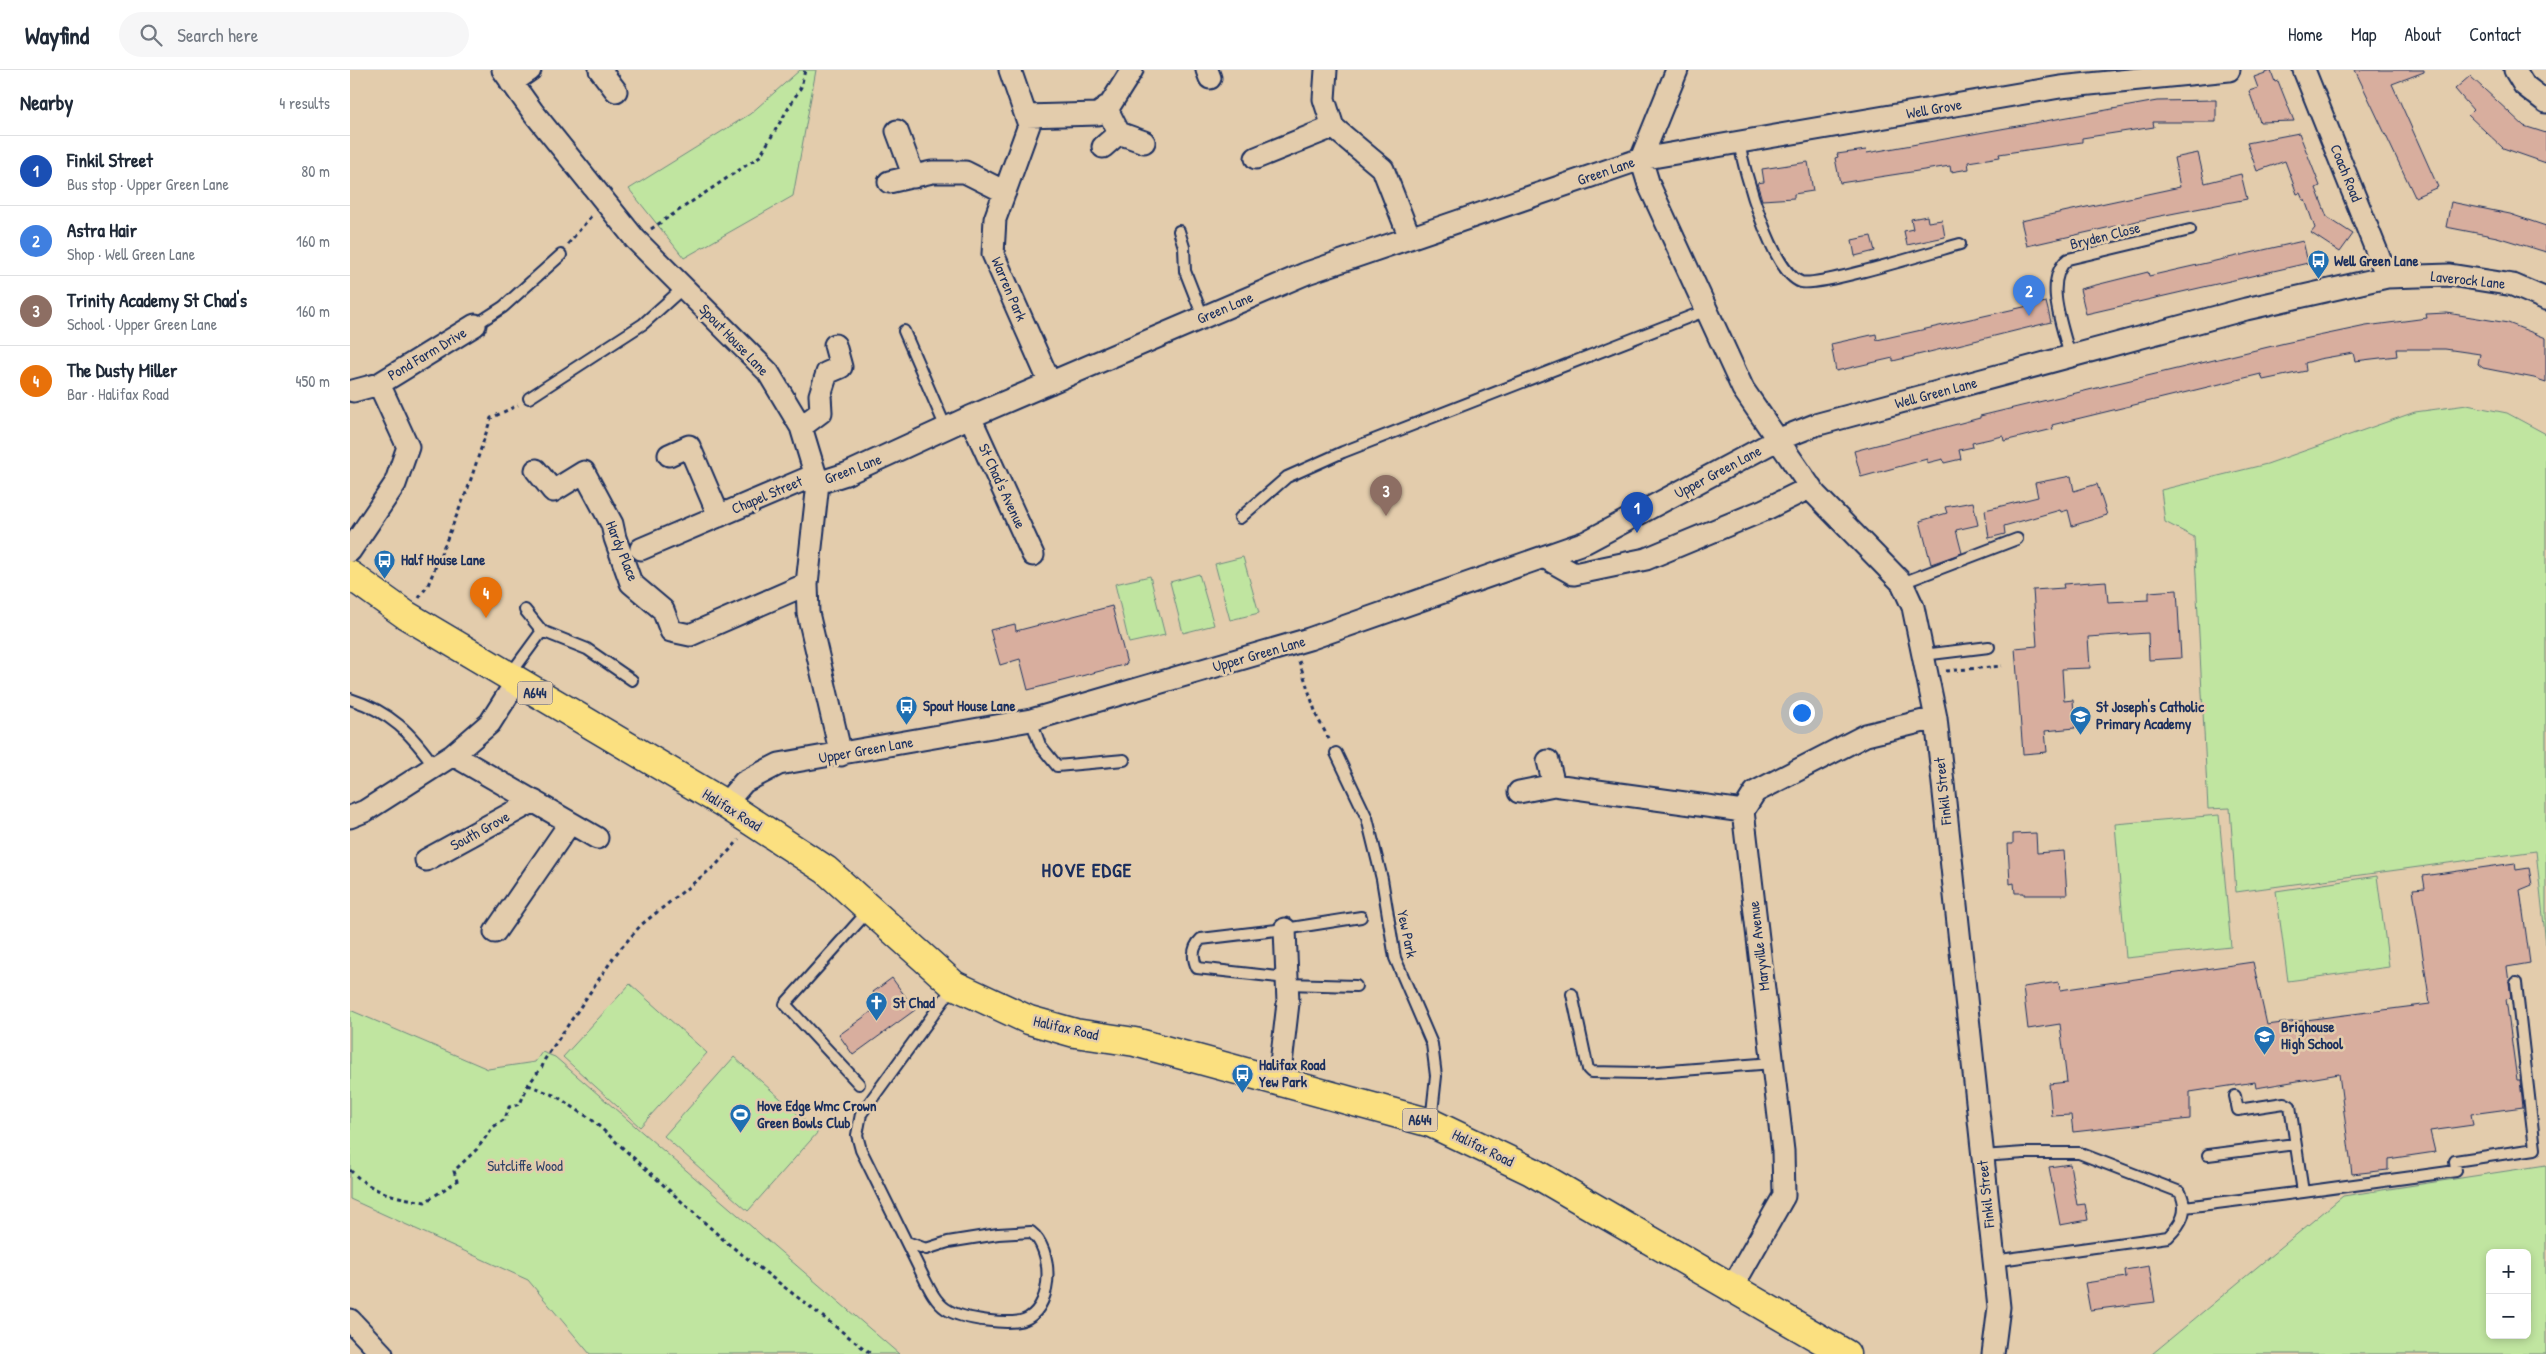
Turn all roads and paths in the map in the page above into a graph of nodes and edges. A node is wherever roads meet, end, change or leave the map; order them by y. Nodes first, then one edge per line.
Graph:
1 (530, 70) edge
2 (600, 70) edge
3 (805, 70) edge
4 (1010, 70) edge
5 (1132, 70) edge
6 (1326, 70) edge
7 (1677, 70) edge
8 (2229, 70) edge
9 (2304, 70) edge
10 (2515, 70) edge
11 (507, 76) edge
12 (616, 91) dead end
13 (2546, 102) edge
14 (1106, 107) junction
15 (1026, 116) junction
16 (1333, 127) junction
17 (897, 131) dead end
18 (1144, 142) dead end
19 (1739, 142) junction
20 (1256, 158) dead end
21 (1641, 159) junction
22 (914, 177) junction
23 (889, 182) dead end
24 (1005, 192) junction
25 (604, 202) junction
26 (2190, 230) dead end
27 (1179, 231) dead end
28 (1410, 238) junction
29 (635, 240) junction
30 (1960, 244) dead end
31 (561, 256) joint
32 (2387, 276) junction
33 (683, 288) junction
34 (2546, 299) edge
35 (1707, 310) junction
36 (1203, 317) junction
37 (475, 325) joint
38 (904, 332) dead end
39 (835, 345) dead end
40 (2070, 356) junction
41 (1050, 383) junction
42 (379, 384) junction
43 (352, 391) dead end
44 (529, 398) joint
45 (970, 417) junction
46 (801, 428) junction
47 (946, 428) junction
48 (1777, 440) junction
49 (669, 456) dead end
50 (536, 470) dead end
51 (816, 479) junction
52 (1811, 487) junction
53 (719, 516) junction
54 (1240, 518) dead end
55 (2017, 539) dead end
56 (641, 550) dead end
57 (350, 551) edge
58 (1033, 555) dead end
59 (1544, 557) junction
60 (350, 575) edge
61 (1902, 583) junction
62 (807, 584) junction
63 (525, 610) dead end
64 (406, 615) junction
65 (542, 631) junction
66 (1294, 644) junction
67 (1989, 647) dead end
68 (1925, 664) junction
69 (2002, 666) dead end
70 (512, 679) junction
71 (632, 680) dead end
72 (350, 699) edge
73 (1936, 718) junction
74 (1031, 720) junction
75 (1336, 753) joint
76 (453, 755) junction
77 (841, 755) junction
78 (1124, 760) dead end
79 (1548, 761) dead end
80 (434, 767) junction
81 (1554, 785) junction
82 (1519, 792) dead end
83 (534, 801) junction
84 (725, 804) junction
85 (1743, 811) junction
86 (350, 818) edge
87 (570, 823) junction
88 (754, 823) junction
89 (598, 838) dead end
90 (426, 860) dead end
91 (870, 909) junction
92 (1360, 917) dead end
93 (1285, 929) junction
94 (495, 932) dead end
95 (1287, 981) junction
96 (2516, 983) dead end
97 (954, 985) junction
98 (1356, 986) dead end
99 (1572, 994) dead end
100 (1773, 1063) junction
101 (1279, 1081) junction
102 (859, 1084) dead end
103 (528, 1085) junction
104 (2235, 1096) dead end
105 (1431, 1123) junction
106 (2295, 1144) junction
107 (2208, 1155) dead end
108 (1982, 1156) junction
109 (350, 1170) edge
110 (2303, 1192) junction
111 (2185, 1208) junction
112 (906, 1242) junction
113 (1993, 1260) junction
114 (1733, 1286) junction
115 (350, 1320) edge
116 (382, 1354) edge
117 (871, 1354) edge
118 (1846, 1354) edge
119 (1993, 1354) edge

1 - 11 street
2 - 12 street
3 - 29 path
4 - 15 street, Warren Park
5 - 14 street
6 - 16 street
7 - 21 street
8 - 19 street, Well Grove
9 - 32 street, Coach Road
10 - 13 street
11 - 25 street, Spout House Lane
14 - 15 street
14 - 18 street
15 - 24 street, Warren Park
16 - 20 street
16 - 28 street
17 - 22 street
19 - 21 street, Well Grove
19 - 30 lane
21 - 28 street, Green Lane
21 - 35 street, Finkil Street
22 - 23 street
22 - 24 street
24 - 41 street, Warren Park
25 - 29 street, Spout House Lane
25 - 31 path
26 - 40 lane, Bryden Close
27 - 36 lane
28 - 36 street, Green Lane
29 - 33 street, Spout House Lane
31 - 37 lane
32 - 34 street, Laverock Lane
32 - 40 street, Well Green Lane
33 - 44 lane
33 - 46 street, Spout House Lane
35 - 48 street, Finkil Street
35 - 54 lane
36 - 41 street, Green Lane
37 - 42 street, Pond Farm Drive
38 - 47 lane
39 - 46 street
40 - 48 street, Well Green Lane
41 - 45 street, Green Lane
42 - 43 street, Pond Farm Drive
42 - 57 street, Pond Farm Drive
44 - 64 path
45 - 47 street, Green Lane
45 - 58 street, St Chad's Avenue
46 - 51 street, Spout House Lane
47 - 51 street, Green Lane
48 - 52 street, Finkil Street
48 - 59 street, Upper Green Lane
49 - 53 street, Chapel Street
50 - 62 street, Hardy Place
51 - 53 street, Chapel Street
51 - 62 street, Spout House Lane
52 - 59 street
52 - 61 street, Finkil Street
53 - 56 street, Chapel Street
55 - 61 lane
59 - 66 street, Upper Green Lane
60 - 64 main road, Halifax Road / A644
61 - 68 street, Finkil Street
62 - 77 street, Spout House Lane
63 - 65 lane
64 - 70 main road, Halifax Road / A644
65 - 70 lane
65 - 71 lane
66 - 74 street, Upper Green Lane
66 - 75 path
67 - 68 lane
68 - 69 path
68 - 73 street, Finkil Street
70 - 76 street
70 - 84 main road, Halifax Road / A644
72 - 80 lane
73 - 85 street
73 - 108 street, Finkil Street
74 - 77 street, Upper Green Lane
74 - 78 lane
75 - 105 lane, Yew Park
76 - 80 street
76 - 83 street
77 - 84 street, Upper Green Lane
79 - 81 street
80 - 86 street
81 - 82 street
81 - 85 street
83 - 87 street
83 - 90 street, South Grove
84 - 88 main road, Halifax Road / A644
85 - 100 street, Maryville Avenue
87 - 89 street
87 - 94 street
88 - 91 main road, Halifax Road / A644
88 - 103 path
91 - 97 main road, Halifax Road / A644
91 - 102 lane
92 - 93 lane
93 - 95 street
93 - 95 lane
95 - 98 lane
95 - 101 street
96 - 110 lane
97 - 101 main road, Halifax Road / A644
97 - 112 lane
99 - 100 lane
100 - 114 street, Maryville Avenue
101 - 105 main road, Halifax Road / A644
103 - 109 path
103 - 117 path
104 - 106 lane
105 - 114 main road, Halifax Road / A644
106 - 107 lane
106 - 110 lane
108 - 111 lane
108 - 113 street, Finkil Street
110 - 111 lane
111 - 113 lane
112 - 112 lane
113 - 119 street, Finkil Street
114 - 118 main road, Halifax Road / A644
115 - 116 street

